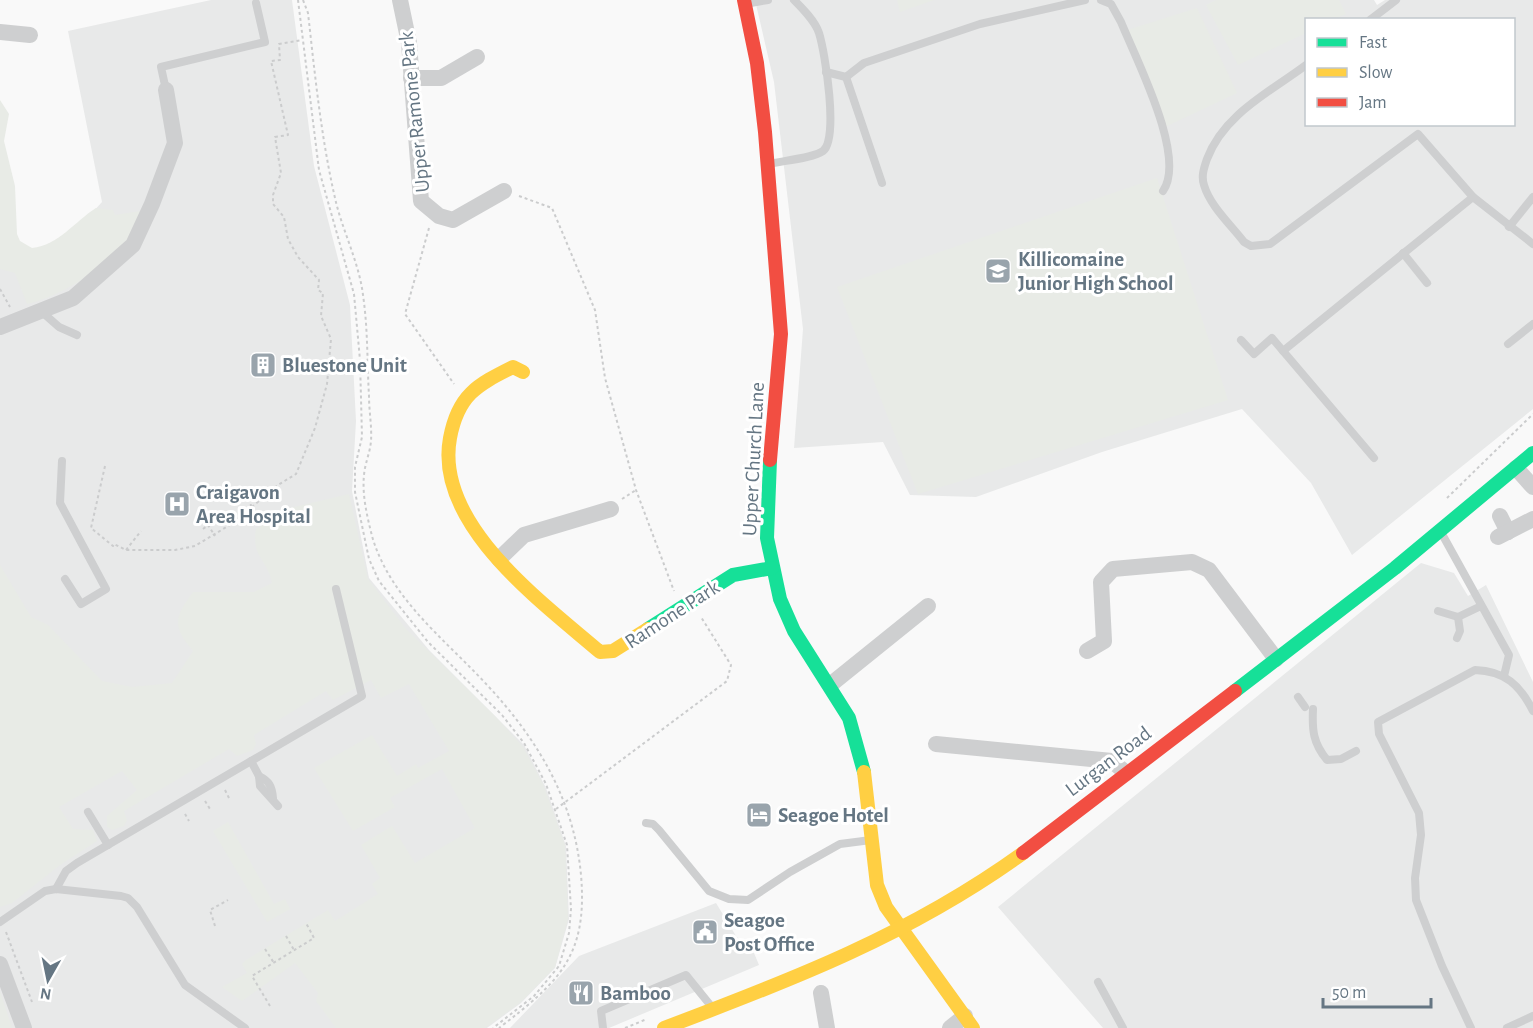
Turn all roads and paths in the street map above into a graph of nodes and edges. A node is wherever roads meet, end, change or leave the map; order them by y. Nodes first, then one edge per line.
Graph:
1 (298, 0) edge
2 (303, 0) edge
3 (400, 0) edge
4 (768, 0) edge
5 (794, 0) edge
6 (1085, 0) edge
7 (1101, 0) edge
8 (1396, 0) edge
9 (744, 2) edge
10 (256, 3) dead end
11 (1373, 18) edge
12 (0, 32) edge
13 (30, 35) dead end
14 (303, 40) junction
15 (477, 57) dead end
16 (1305, 66) edge
17 (826, 72) junction
18 (846, 77) junction
19 (411, 78) junction
20 (166, 90) joint
21 (768, 164) junction
22 (882, 183) dead end
23 (504, 191) joint
24 (1163, 191) dead end
25 (1473, 196) junction
26 (1533, 196) edge
27 (434, 211) junction
28 (1509, 227) junction
29 (1533, 244) edge
30 (1403, 253) junction
31 (1427, 283) dead end
32 (0, 289) edge
33 (42, 312) junction
34 (1533, 324) edge
35 (7, 325) edge
36 (78, 335) dead end
37 (1241, 340) dead end
38 (1508, 344) dead end
39 (1283, 351) junction
40 (330, 359) junction
41 (311, 367) dead end
42 (523, 372) dead end
43 (464, 398) junction
44 (1533, 414) edge
45 (1533, 453) edge
46 (1374, 458) dead end
47 (62, 461) dead end
48 (105, 466) dead end
49 (1516, 468) junction
50 (250, 486) dead end
51 (1533, 487) edge
52 (1445, 500) dead end
53 (251, 509) junction
54 (611, 509) dead end
55 (1500, 516) dead end
56 (1533, 519) edge
57 (204, 529) dead end
58 (141, 531) dead end
59 (1441, 531) junction
60 (215, 536) junction
61 (126, 550) junction
62 (499, 559) junction
63 (772, 568) junction
64 (65, 579) dead end
65 (336, 589) dead end
66 (686, 604) junction
67 (928, 606) dead end
68 (1480, 606) junction
69 (1438, 611) dead end
70 (1458, 617) junction
71 (1457, 638) dead end
72 (1087, 651) dead end
73 (1276, 659) junction
74 (1504, 676) junction
75 (831, 685) junction
76 (1298, 697) dead end
77 (1533, 711) edge
78 (936, 744) dead end
79 (1356, 751) dead end
80 (251, 761) junction
81 (1126, 773) junction
82 (566, 804) junction
83 (278, 806) dead end
84 (556, 809) junction
85 (88, 812) dead end
86 (646, 823) dead end
87 (872, 840) junction
88 (108, 845) junction
89 (56, 889) junction
90 (228, 900) dead end
91 (1, 921) edge
92 (306, 923) dead end
93 (215, 926) dead end
94 (902, 930) junction
95 (286, 936) dead end
96 (265, 949) dead end
97 (294, 950) junction
98 (274, 963) junction
99 (0, 964) edge
100 (1098, 982) dead end
101 (821, 993) dead end
102 (270, 1006) dead end
103 (34, 1008) dead end
104 (712, 1009) junction
105 (1533, 1016) edge
106 (507, 1020) junction
107 (969, 1022) edge
108 (24, 1028) edge
109 (245, 1028) edge
110 (493, 1028) edge
111 (499, 1028) edge
112 (506, 1028) edge
113 (603, 1028) edge
114 (664, 1028) edge
115 (827, 1028) edge
116 (950, 1028) edge
117 (1123, 1028) edge
118 (1471, 1028) edge
119 (1507, 1028) edge

1 - 14 path
2 - 82 path
3 - 19 street, Upper Ramone Park
4 - 9 lane
5 - 17 lane
6 - 18 lane
7 - 24 lane
8 - 11 lane
9 - 21 street, Upper Church Lane
10 - 20 lane
12 - 13 street
14 - 40 path
14 - 84 path
15 - 19 street
16 - 25 lane
17 - 18 lane
17 - 21 lane
18 - 22 lane
19 - 27 street, Upper Ramone Park
20 - 33 street
21 - 63 street, Upper Church Lane
23 - 27 street, Upper Ramone Park
23 - 66 path
25 - 28 lane
25 - 30 lane
26 - 28 lane
27 - 43 path
28 - 29 lane
30 - 31 lane
30 - 39 lane
32 - 35 path
33 - 35 street
33 - 36 lane
34 - 38 lane
37 - 39 lane
39 - 46 lane
40 - 41 path
40 - 53 path
42 - 43 street, Ramone Park
43 - 62 street, Ramone Park
44 - 52 path
45 - 49 street, Lurgan Road
47 - 64 lane
48 - 61 path
49 - 51 street
49 - 59 street, Lurgan Road
50 - 53 path
53 - 60 path
54 - 62 street
55 - 56 street
57 - 60 path
58 - 61 path
59 - 68 lane
59 - 73 street, Lurgan Road
60 - 61 path
62 - 66 street, Ramone Park
63 - 66 street, Ramone Park
63 - 75 street, Upper Church Lane
65 - 80 lane
66 - 82 path
67 - 75 street
68 - 70 lane
68 - 74 lane
69 - 70 lane
70 - 71 lane
72 - 73 street
73 - 81 street, Lurgan Road
74 - 77 lane
74 - 118 lane
75 - 87 street, Upper Church Lane
76 - 79 lane
78 - 81 street
80 - 83 lane
80 - 88 lane
81 - 94 street, Lurgan Road
82 - 84 path
82 - 106 path
84 - 106 path
85 - 88 lane
86 - 87 lane
87 - 94 street, Upper Church Lane
88 - 89 lane
89 - 91 lane
89 - 109 lane
90 - 93 path
91 - 103 path
92 - 97 path
94 - 104 street, Lurgan Road
94 - 107 street, Upper Church Lane
95 - 97 path
96 - 98 path
97 - 98 path
98 - 102 path
99 - 108 street
100 - 117 lane
101 - 115 street
104 - 113 lane
104 - 114 street, Lurgan Road
105 - 119 lane
106 - 110 path
106 - 111 path
106 - 112 path
107 - 116 street

